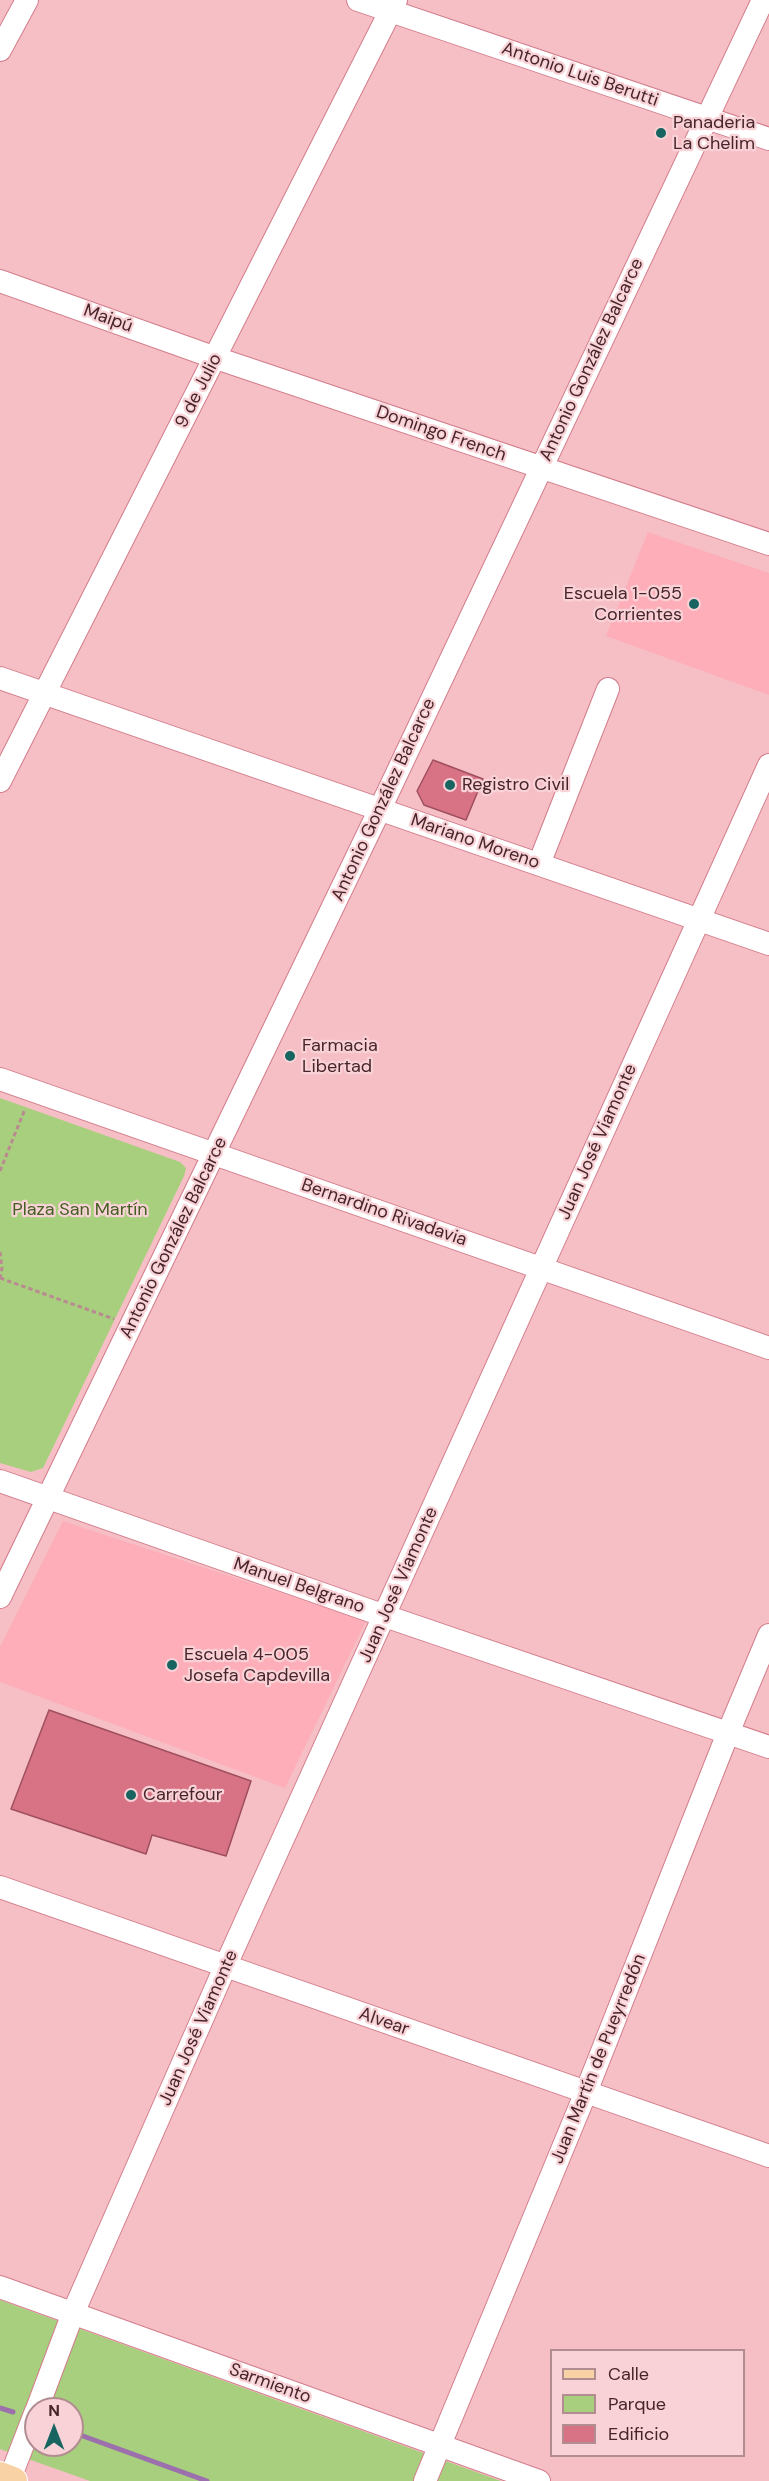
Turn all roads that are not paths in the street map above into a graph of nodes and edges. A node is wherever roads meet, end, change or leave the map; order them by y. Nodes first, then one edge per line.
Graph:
1 (27, 0) edge
2 (358, 0) edge
3 (763, 0) edge
4 (394, 5) edge
5 (0, 50) edge
6 (706, 118) junction
7 (769, 139) edge
8 (0, 281) edge
9 (216, 358) junction
10 (541, 467) junction
11 (769, 544) edge
12 (0, 678) edge
13 (608, 689) dead end
14 (45, 693) junction
15 (769, 765) edge
16 (0, 781) edge
17 (380, 809) junction
18 (539, 864) junction
19 (699, 919) junction
20 (769, 944) edge
21 (0, 1079) edge
22 (214, 1155) junction
23 (542, 1268) junction
24 (769, 1348) edge
25 (0, 1481) edge
26 (48, 1497) junction
27 (0, 1597) edge
28 (384, 1616) junction
29 (769, 1635) edge
30 (728, 1733) junction
31 (769, 1747) edge
32 (0, 1887) edge
33 (225, 1967) junction
34 (586, 2092) junction
35 (769, 2156) edge
36 (0, 2287) edge
37 (74, 2313) junction
38 (41, 2397) edge
39 (24, 2440) edge
40 (440, 2445) junction
41 (8, 2480) edge
42 (425, 2481) edge
43 (539, 2481) edge

1 - 5 street
2 - 4 street, Antonio Luis Berutti
3 - 6 street, Antonio González Balcarce
4 - 6 street, Antonio Luis Berutti
4 - 9 street, 9 de Julio
6 - 7 street, Antonio Luis Berutti
6 - 10 street, Antonio González Balcarce
8 - 9 street, Maipú
9 - 10 street, Domingo French
9 - 14 street, 9 de Julio
10 - 11 street, Domingo French
10 - 17 street, Antonio González Balcarce
12 - 14 street, Mariano Moreno
13 - 18 street
14 - 16 street, 9 de Julio
14 - 17 street, Mariano Moreno
15 - 19 street, Juan José Viamonte
17 - 18 street, Mariano Moreno
17 - 22 street, Antonio González Balcarce
18 - 19 street, Mariano Moreno
19 - 20 street, Mariano Moreno
19 - 23 street, Juan José Viamonte
21 - 22 street, Bernardino Rivadavia
22 - 23 street, Bernardino Rivadavia
22 - 26 street, Antonio González Balcarce
23 - 24 street, Bernardino Rivadavia
23 - 28 street, Juan José Viamonte
25 - 26 street, Manuel Belgrano
26 - 27 street, Antonio González Balcarce
26 - 28 street, Manuel Belgrano
28 - 30 street, Manuel Belgrano
28 - 33 street, Juan José Viamonte
29 - 30 street, Juan Martín de Pueyrredón
30 - 31 street, Manuel Belgrano
30 - 34 street, Juan Martín de Pueyrredón
32 - 33 street, Alvear
33 - 34 street, Alvear
33 - 37 street, Juan José Viamonte
34 - 35 street, Alvear
34 - 40 street, Juan Martín de Pueyrredón
36 - 37 street, Sarmiento
37 - 38 street, Juan José Viamonte
37 - 40 street, Sarmiento
39 - 41 street, Juan José Viamonte
40 - 42 street, Juan Martín de Pueyrredón
40 - 43 street, Sarmiento

